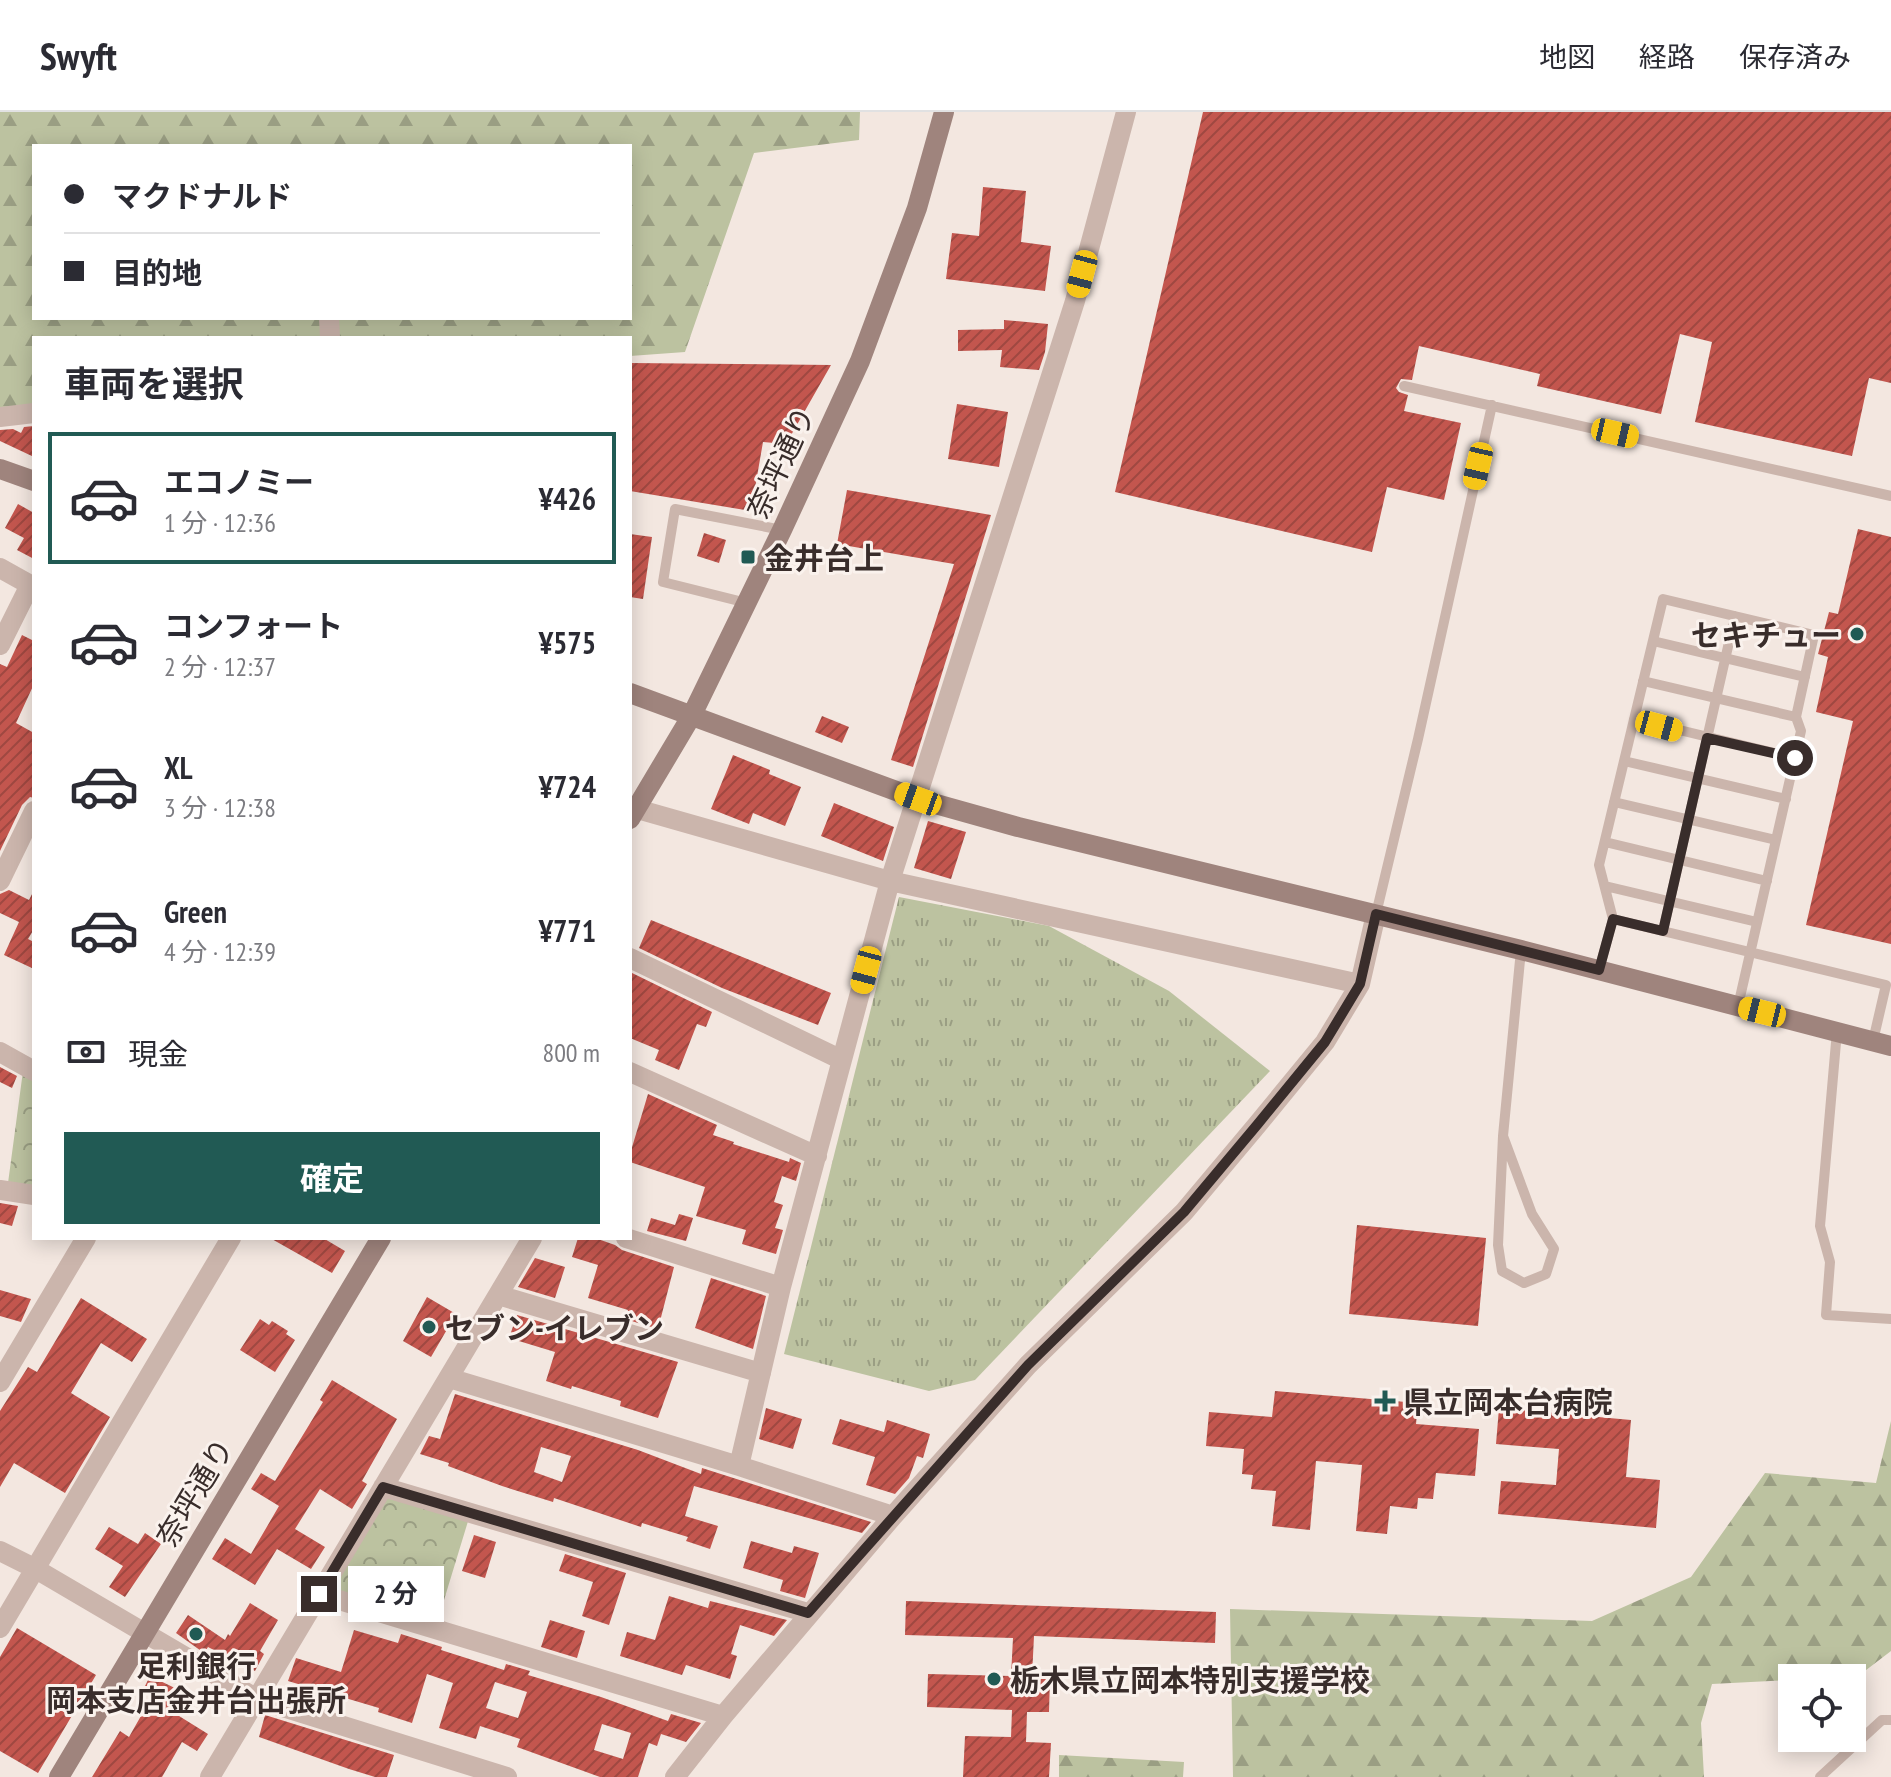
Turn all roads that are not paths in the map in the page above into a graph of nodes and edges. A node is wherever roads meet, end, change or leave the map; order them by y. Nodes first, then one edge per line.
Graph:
1 (944, 112) edge
2 (1126, 112) edge
3 (1404, 386) dead end
4 (1492, 405) junction
5 (32, 413) edge
6 (0, 417) edge
7 (0, 469) edge
8 (32, 480) edge
9 (1891, 496) edge
10 (782, 530) junction
11 (0, 568) edge
12 (32, 586) edge
13 (747, 603) junction
14 (1735, 616) junction
15 (1653, 641) junction
16 (0, 645) edge
17 (1725, 658) junction
18 (1805, 677) junction
19 (1643, 681) junction
20 (632, 694) edge
21 (1716, 700) junction
22 (692, 715) junction
23 (1796, 717) junction
24 (1634, 719) junction
25 (1707, 738) junction
26 (1795, 758) junction
27 (1624, 761) junction
28 (1698, 779) junction
29 (918, 799) junction
30 (1786, 799) junction
31 (1614, 802) junction
32 (632, 811) edge
33 (32, 815) edge
34 (1689, 819) junction
35 (1776, 840) junction
36 (1605, 842) junction
37 (1680, 860) junction
38 (0, 881) edge
39 (890, 881) junction
40 (1767, 881) junction
41 (1605, 886) junction
42 (1670, 902) junction
43 (1376, 914) junction
44 (1613, 919) junction
45 (1757, 922) junction
46 (1663, 931) junction
47 (1521, 950) junction
48 (1751, 952) junction
49 (632, 959) edge
50 (1599, 970) junction
51 (1360, 984) junction
52 (1738, 1006) junction
53 (1837, 1031) junction
54 (1882, 1043) edge
55 (0, 1052) edge
56 (842, 1060) junction
57 (32, 1070) edge
58 (632, 1073) edge
59 (1503, 1136) junction
60 (817, 1156) junction
61 (0, 1190) edge
62 (32, 1195) edge
63 (85, 1240) edge
64 (230, 1240) edge
65 (380, 1240) edge
66 (531, 1240) edge
67 (632, 1240) edge
68 (781, 1287) junction
69 (498, 1295) junction
70 (1891, 1319) edge
71 (761, 1373) junction
72 (449, 1378) junction
73 (0, 1382) edge
74 (739, 1466) junction
75 (383, 1487) junction
76 (893, 1516) junction
77 (0, 1551) edge
78 (34, 1568) junction
79 (319, 1594) junction
80 (808, 1613) junction
81 (0, 1628) edge
82 (144, 1634) junction
83 (257, 1699) junction
84 (723, 1716) junction
85 (1891, 1720) edge
86 (59, 1777) edge
87 (210, 1777) edge
88 (507, 1777) edge
89 (675, 1777) edge
90 (1820, 1777) edge

1 - 10 street, 奈坪通り
2 - 29 street
3 - 4 lane
4 - 9 lane
4 - 43 lane
5 - 6 street
7 - 8 street
10 - 13 street, 奈坪通り
10 - 13 lane
11 - 12 street
12 - 16 street
13 - 22 street, 奈坪通り
14 - 15 lane
14 - 17 lane
14 - 18 lane
15 - 17 lane
15 - 19 lane
17 - 18 lane
17 - 21 lane
18 - 23 lane
19 - 21 lane
19 - 24 lane
20 - 22 street
21 - 23 lane
21 - 25 lane
22 - 29 street
22 - 32 street, 奈坪通り
23 - 26 lane
24 - 25 lane
24 - 27 lane
25 - 26 lane
25 - 28 lane
26 - 30 lane
27 - 28 lane
27 - 31 lane
28 - 30 lane
28 - 34 lane
29 - 39 street
29 - 43 street
30 - 35 lane
31 - 34 lane
31 - 36 lane
32 - 39 street
33 - 38 street
34 - 35 lane
34 - 37 lane
35 - 40 lane
36 - 37 lane
36 - 41 lane
37 - 40 lane
37 - 42 lane
39 - 51 street
39 - 56 street
40 - 45 lane
41 - 42 lane
41 - 44 lane
42 - 45 lane
42 - 46 lane
43 - 47 street
43 - 51 street
44 - 46 lane
44 - 50 lane
45 - 48 lane
46 - 48 lane
47 - 50 street
47 - 59 lane
48 - 52 lane
48 - 54 lane
49 - 56 street
50 - 52 street
51 - 76 street
52 - 53 street
53 - 54 street
53 - 70 lane
55 - 57 street
56 - 60 street
58 - 60 street
59 - 59 lane
60 - 68 street
61 - 62 street
63 - 73 street
64 - 78 street
65 - 82 street, 奈坪通り
66 - 69 street
67 - 68 street
68 - 71 street
69 - 71 street
69 - 72 street
71 - 74 street
72 - 74 street
72 - 75 street
74 - 76 street
75 - 79 street
75 - 80 street
76 - 80 street
77 - 78 street
78 - 81 street
78 - 82 street
79 - 83 street
79 - 84 street
80 - 84 street
82 - 83 street
82 - 86 street, 奈坪通り
83 - 87 street
83 - 88 street
84 - 89 street
85 - 90 lane

